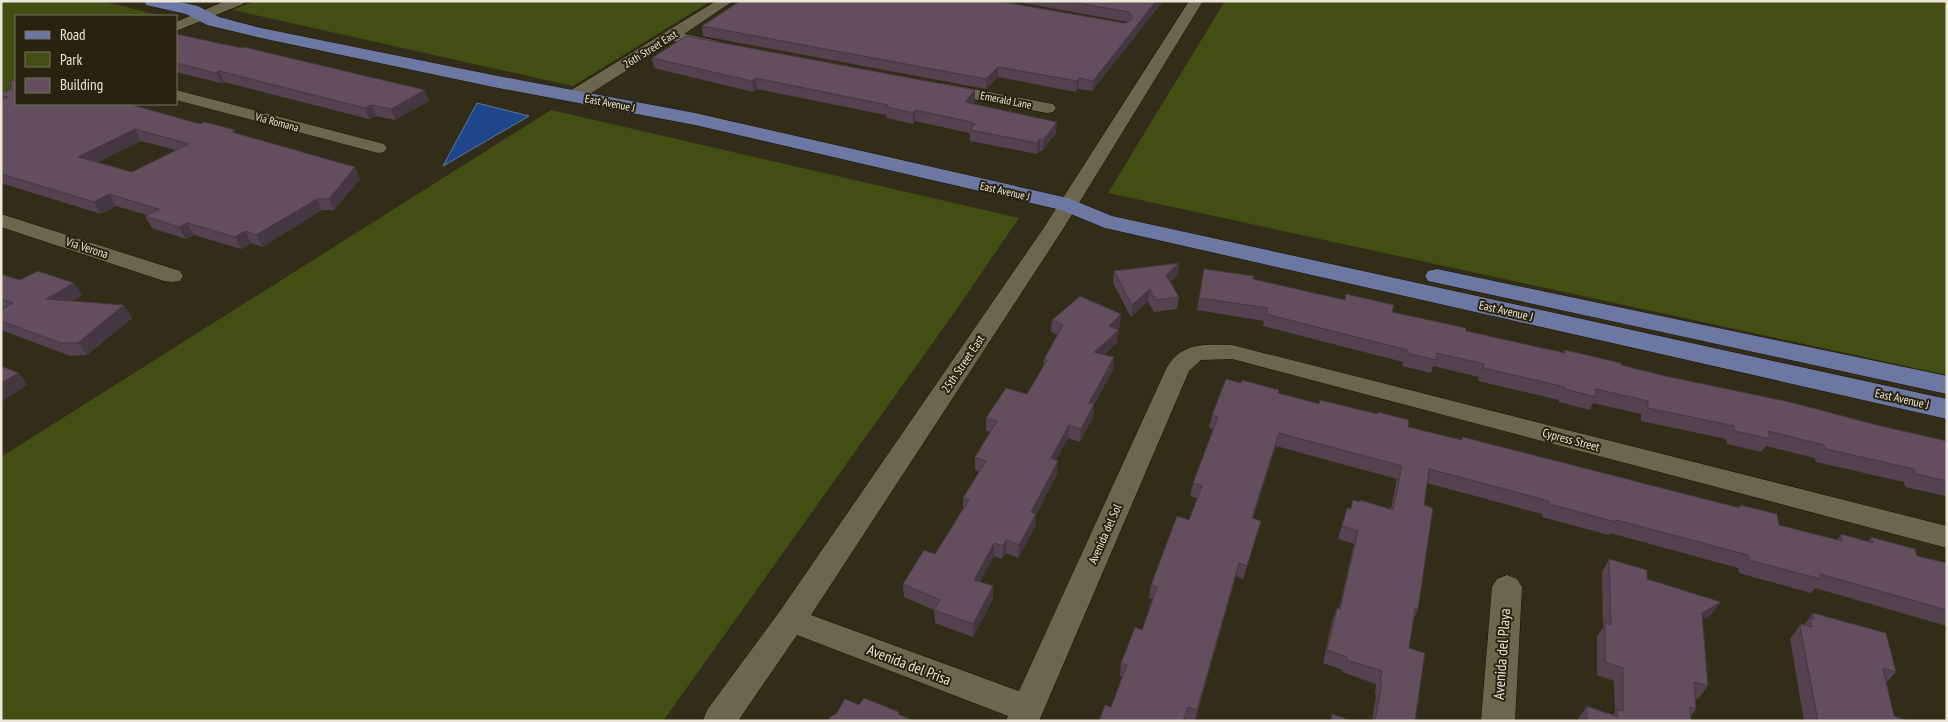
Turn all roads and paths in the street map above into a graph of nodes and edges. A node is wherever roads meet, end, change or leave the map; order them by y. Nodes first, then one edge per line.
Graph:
1 (152, 1) edge
2 (238, 1) edge
3 (726, 1) edge
4 (1196, 1) edge
5 (203, 16) junction
6 (178, 26) edge
7 (671, 36) junction
8 (728, 47) edge
9 (931, 86) edge
10 (574, 96) junction
11 (178, 97) edge
12 (1047, 108) dead end
13 (378, 148) dead end
14 (1068, 205) junction
15 (1, 220) edge
16 (172, 276) dead end
17 (1195, 353) joint
18 (1947, 385) edge
19 (1947, 409) edge
20 (1947, 537) edge
21 (1507, 587) dead end
22 (791, 620) junction
23 (1025, 715) edge
24 (719, 721) edge
25 (1498, 721) edge

1 - 5 main road, East Avenue J
2 - 5 street
3 - 7 street, 26th Street East
4 - 14 street, 25th Street East
5 - 6 street
5 - 10 main road, East Avenue J
7 - 8 street
7 - 10 street, 26th Street East
9 - 12 street, Emerald Lane
10 - 14 main road, East Avenue J
11 - 13 street, Via Romana
14 - 18 main road, East Avenue J
14 - 19 main road, East Avenue J
14 - 22 street, 25th Street East
15 - 16 street, Via Verona
17 - 20 street, Cypress Street
17 - 23 street, Avenida del Sol
21 - 25 street, Avenida del Playa
22 - 23 street, Avenida del Prisa
22 - 24 street, 25th Street East

